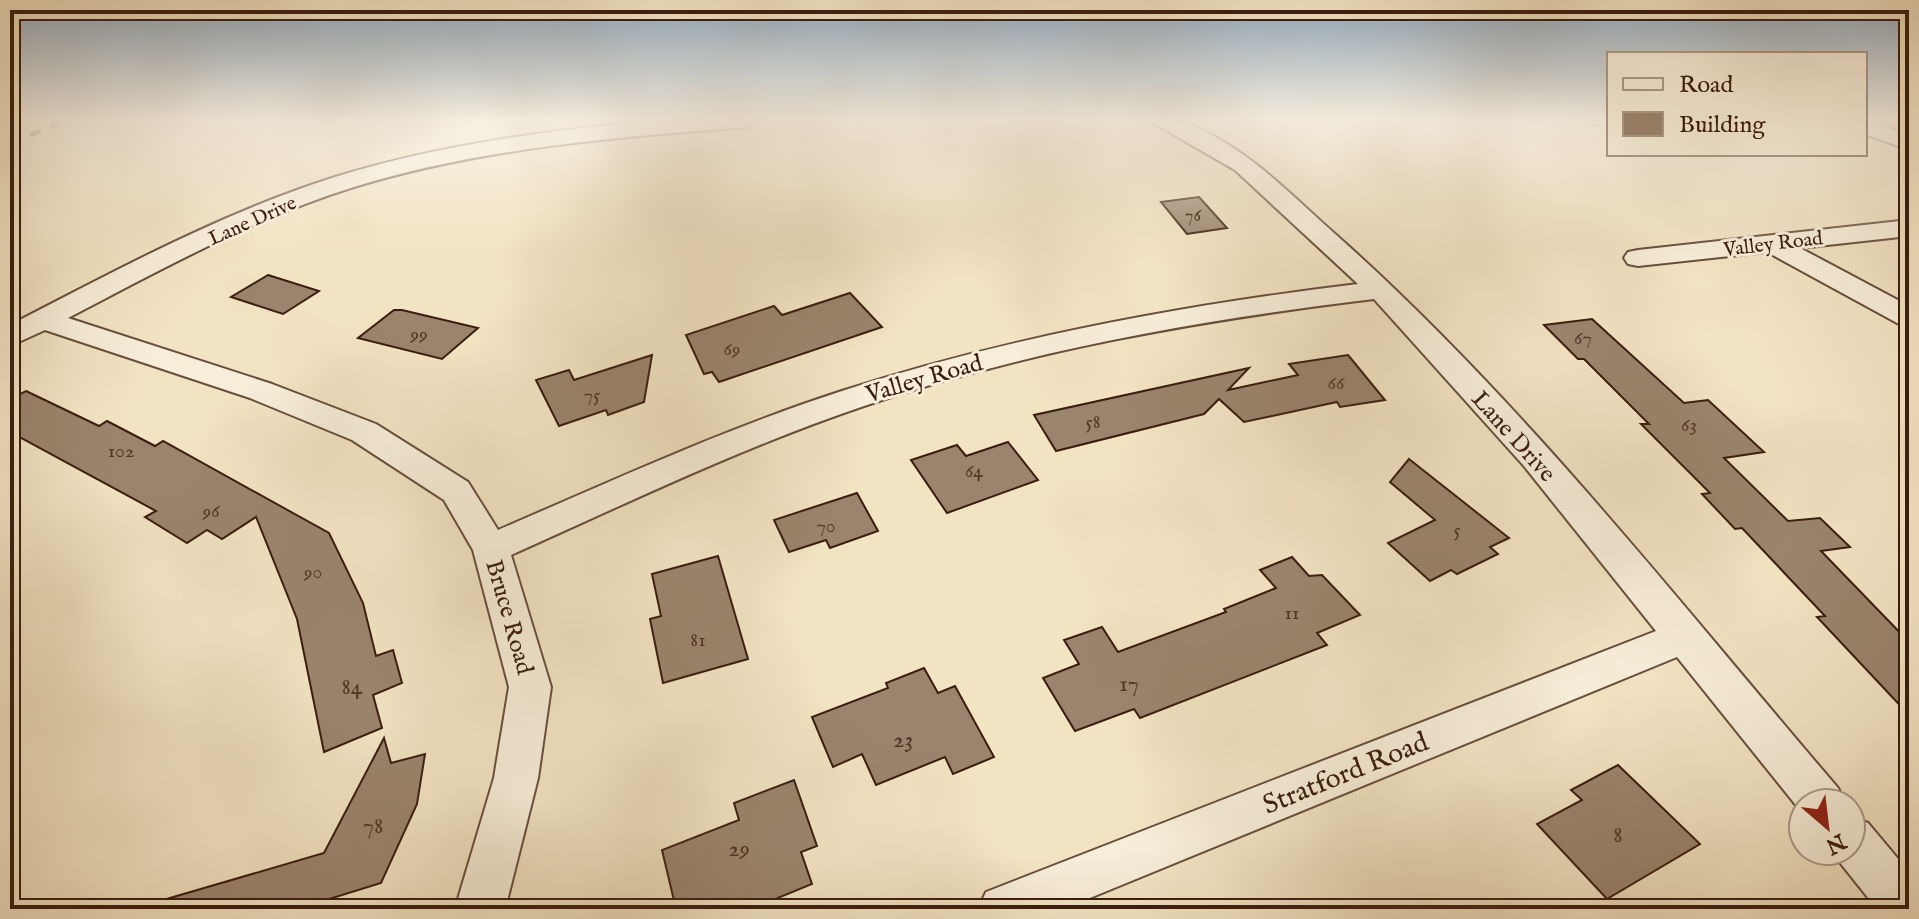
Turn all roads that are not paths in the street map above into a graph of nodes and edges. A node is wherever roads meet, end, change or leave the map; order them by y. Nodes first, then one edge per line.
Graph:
1 (432, 163) edge
2 (1240, 163) edge
3 (1909, 228) edge
4 (1774, 245) junction
5 (1638, 258) dead end
6 (1381, 290) junction
7 (1909, 318) edge
8 (43, 320) junction
9 (10, 337) edge
10 (491, 549) junction
11 (1686, 636) junction
12 (1809, 787) edge
13 (1867, 859) edge
14 (480, 909) edge
15 (1003, 909) edge
16 (1908, 909) edge

1 - 8 street, Lane Drive
2 - 6 street, Lane Drive
3 - 4 street, Valley Road
4 - 5 street, Valley Road
4 - 7 street
6 - 10 street, Valley Road
6 - 11 street, Lane Drive
8 - 9 street, Lane Drive
8 - 10 street, Bruce Road
10 - 14 street, Bruce Road
11 - 12 street, Lane Drive
11 - 15 street, Stratford Road
13 - 16 street

